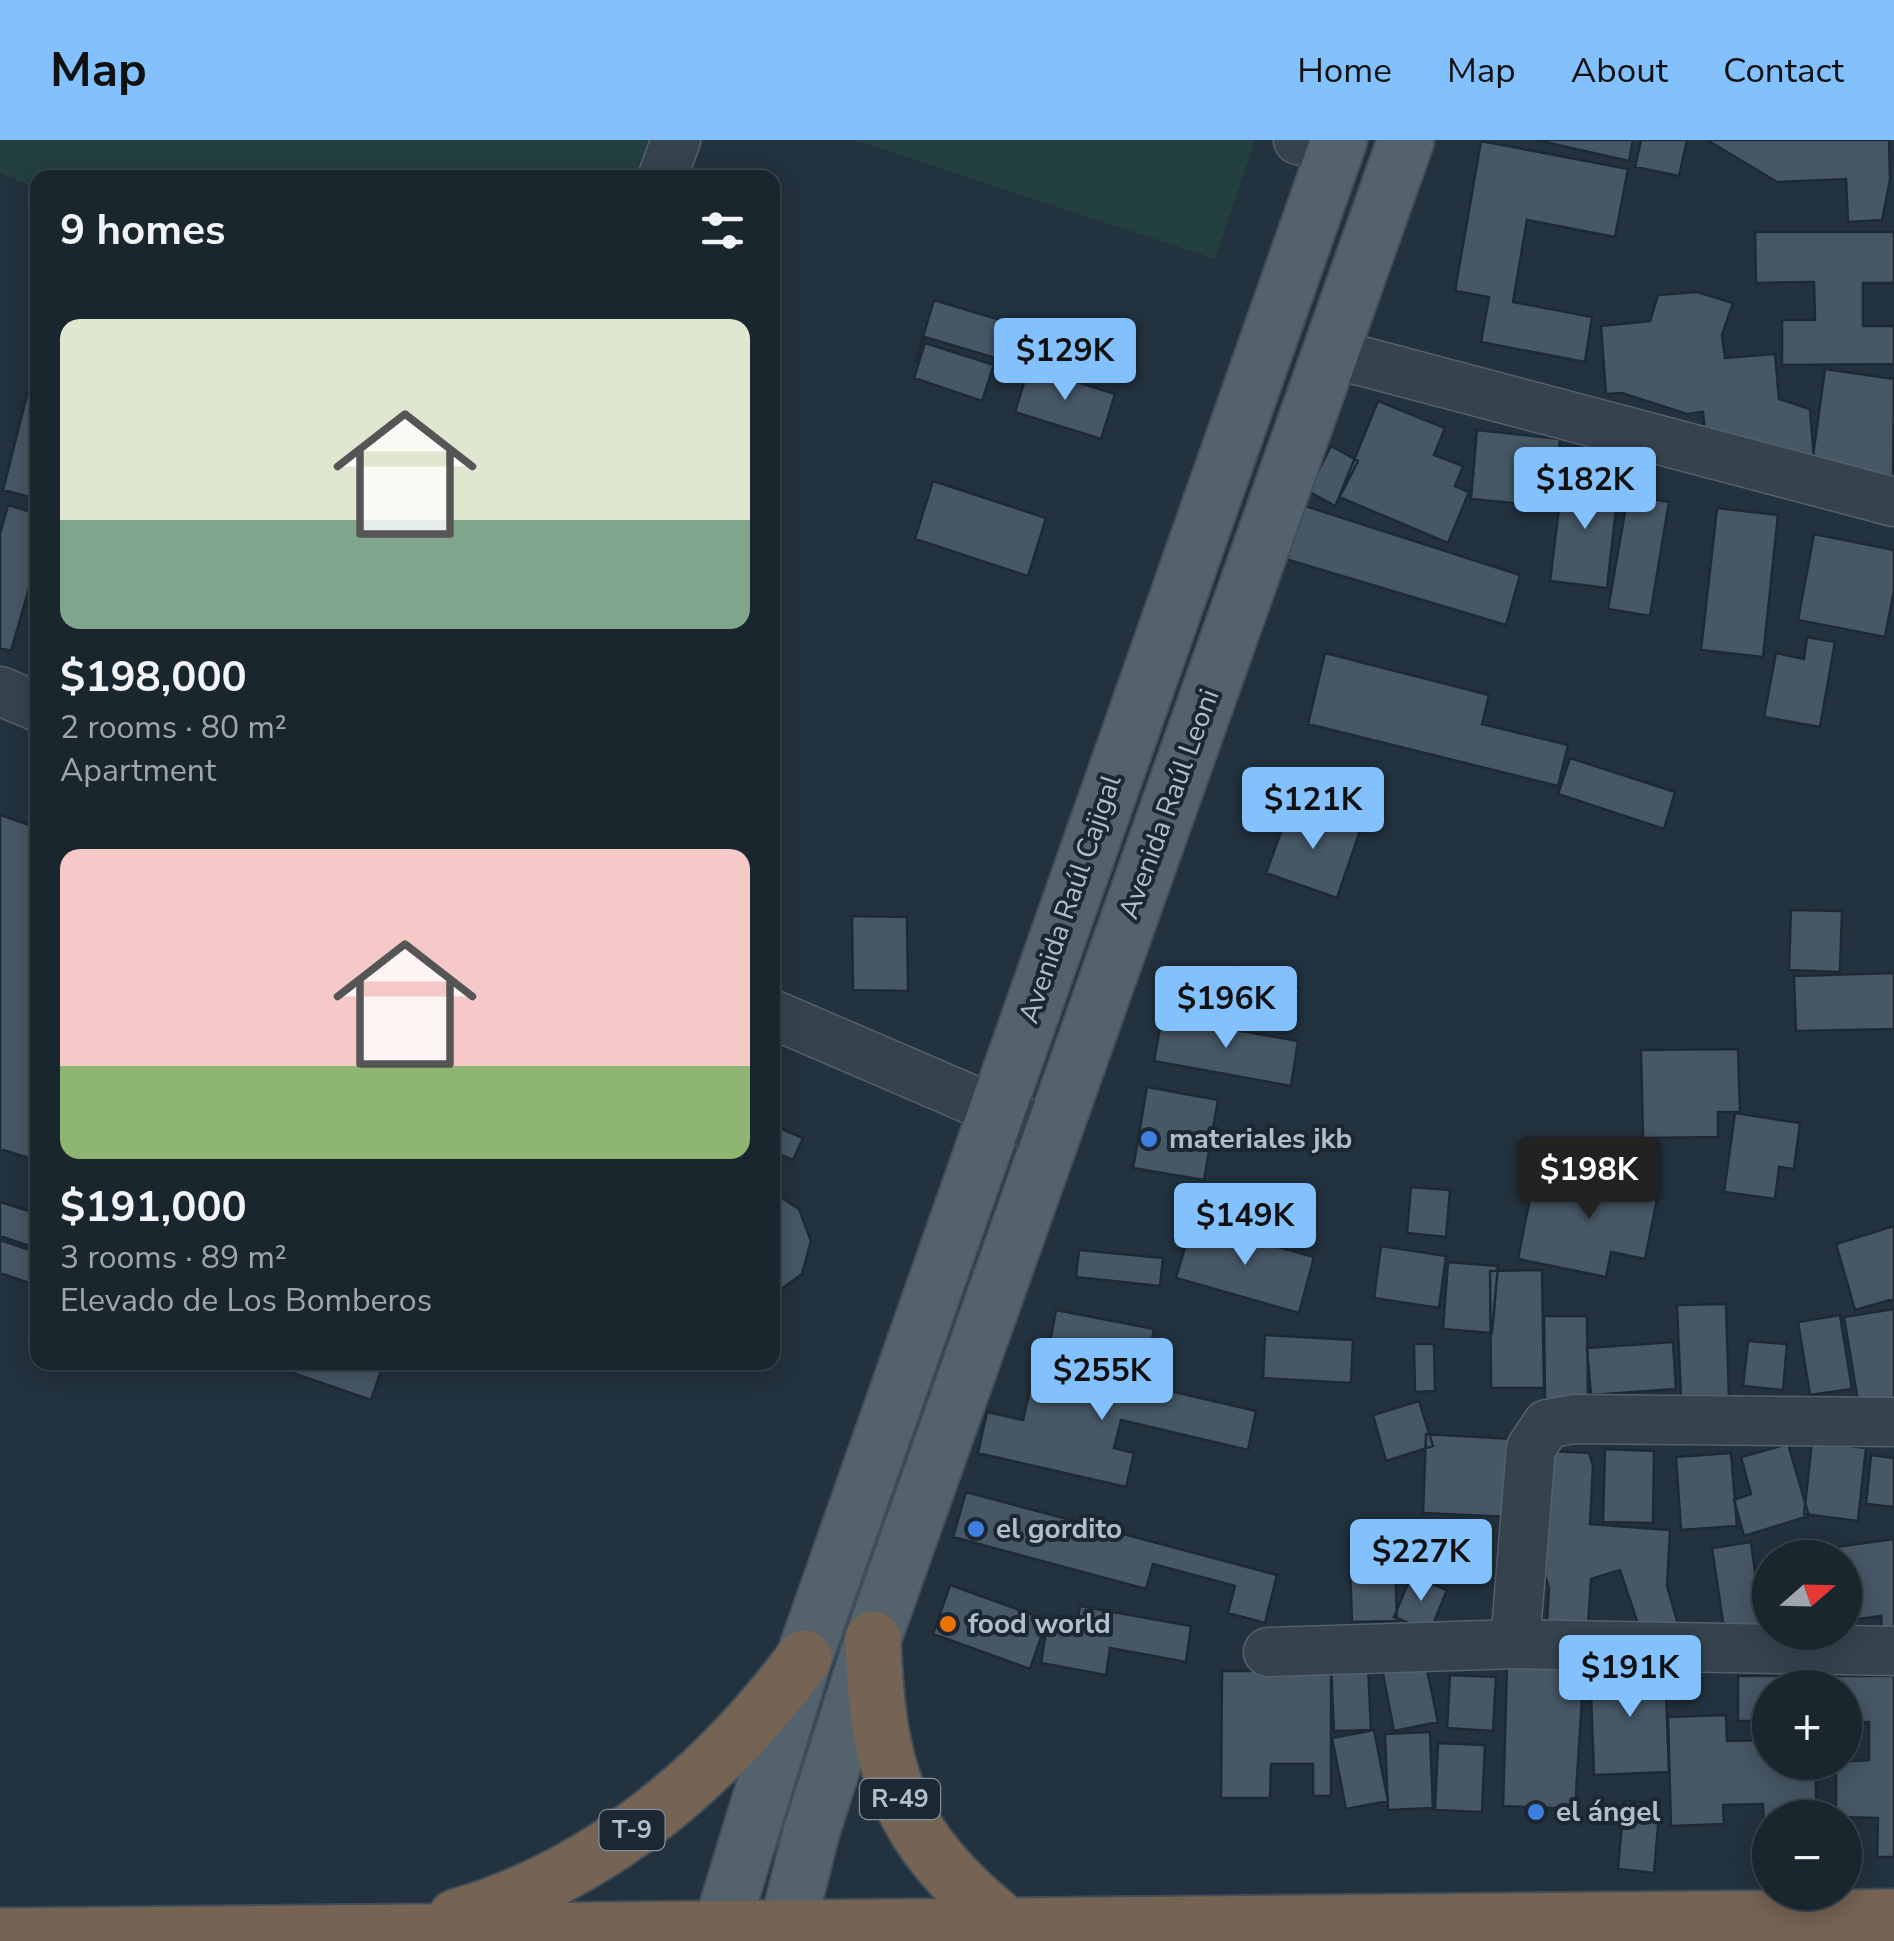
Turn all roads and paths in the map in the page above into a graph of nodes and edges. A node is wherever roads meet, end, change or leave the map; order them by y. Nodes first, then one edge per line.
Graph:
1 (676, 140) edge
2 (1406, 140) edge
3 (1324, 143) edge
4 (665, 170) edge
5 (1331, 353) junction
6 (1894, 502) edge
7 (0, 692) edge
8 (30, 704) edge
9 (780, 1017) edge
10 (998, 1108) junction
11 (1051, 1134) junction
12 (1894, 1422) edge
13 (872, 1639) junction
14 (1515, 1644) junction
15 (1894, 1651) edge
16 (1268, 1652) dead end
17 (804, 1658) junction
18 (1894, 1917) edge
19 (1004, 1923) junction
20 (409, 1930) junction
21 (719, 1933) edge
22 (786, 1933) edge
23 (0, 1936) edge

1 - 4 street
2 - 5 main road, Avenida Raúl Leoni / R-49
3 - 10 main road, Avenida Raúl Cajigal
5 - 6 street
5 - 11 main road, Avenida Raúl Leoni / R-49
7 - 8 street
9 - 10 street
10 - 11 street
10 - 17 main road, Avenida Raúl Cajigal
11 - 13 main road, Avenida Raúl Leoni / R-49
12 - 14 street
13 - 19 highway, R-49
13 - 22 main road, R-49
14 - 15 street
14 - 16 street
17 - 20 highway, T-9
17 - 21 main road, Avenida Raúl Cajigal
18 - 19 highway, T-9
19 - 22 highway, T-9
20 - 21 highway, T-9
20 - 23 highway, T-9
21 - 22 highway, T-9

